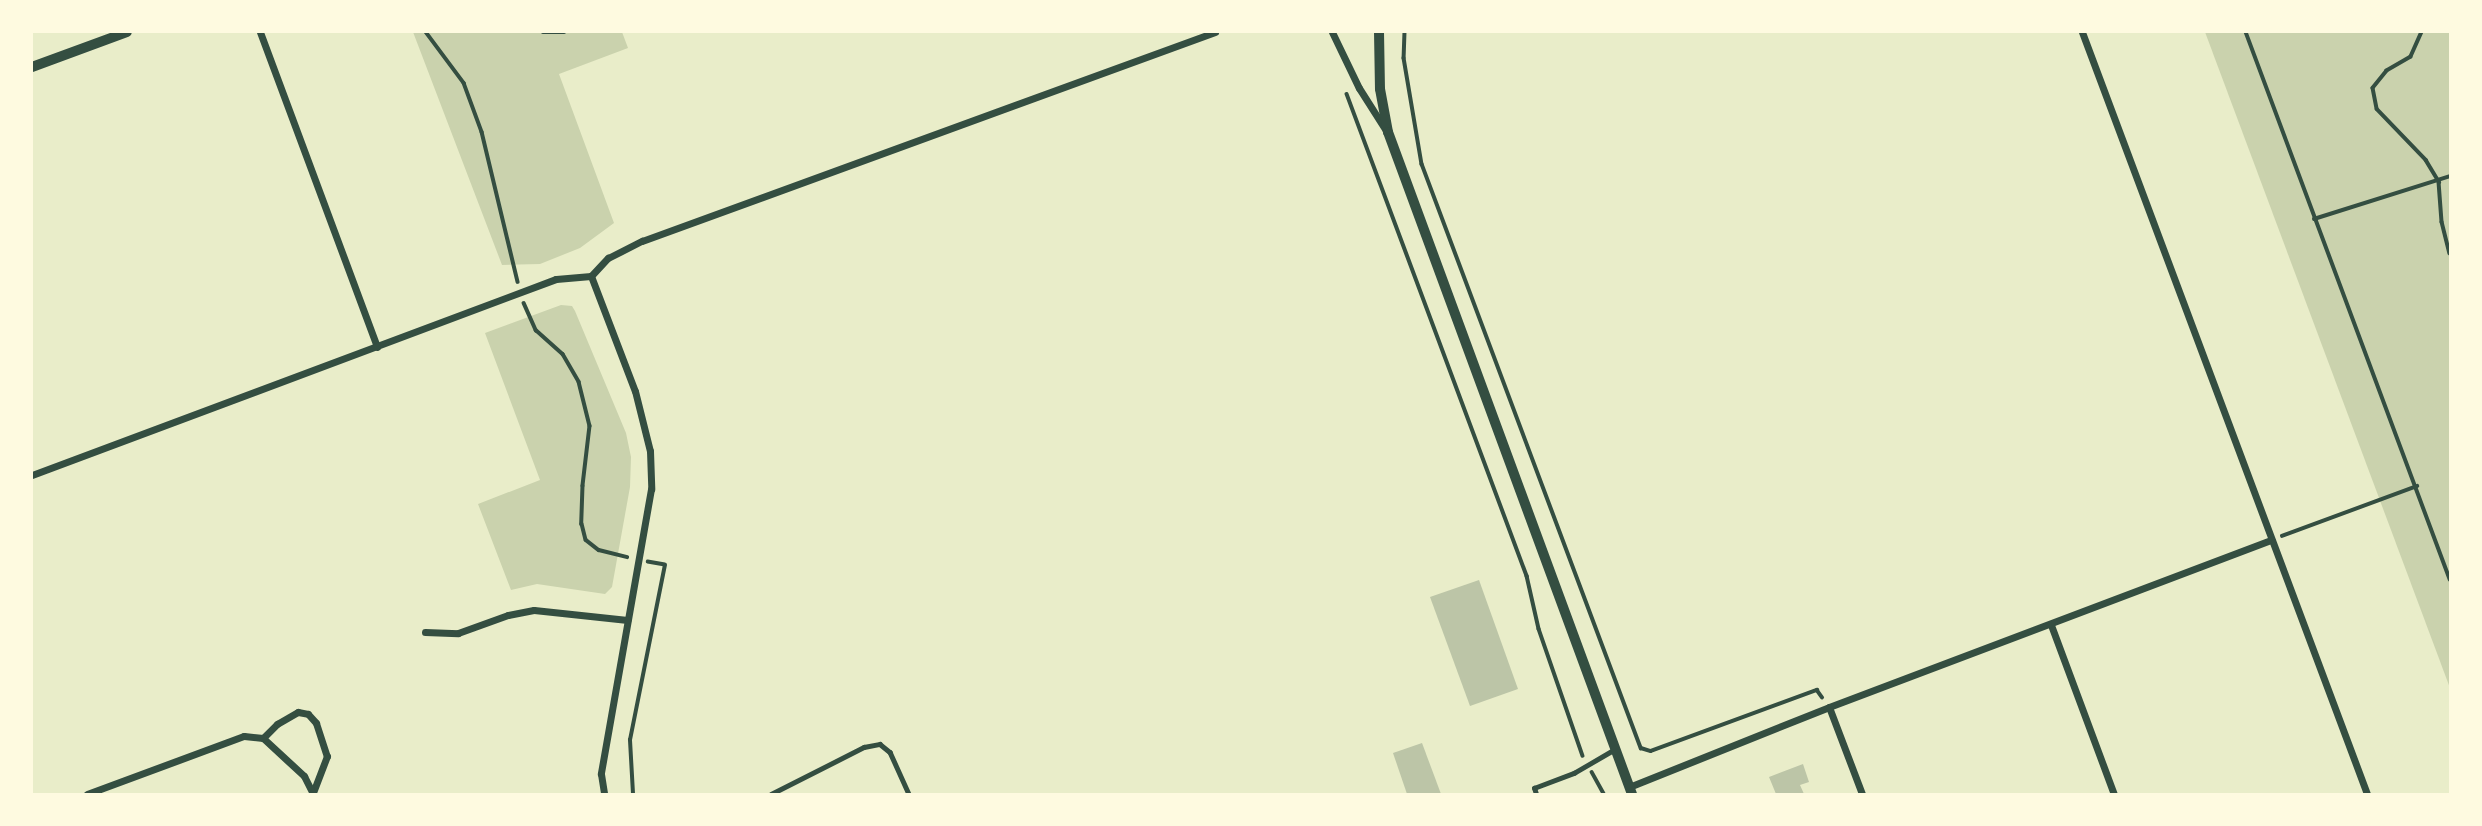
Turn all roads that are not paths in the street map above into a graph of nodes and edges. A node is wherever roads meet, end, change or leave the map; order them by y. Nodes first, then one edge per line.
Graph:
1 (127, 32) edge
2 (260, 32) edge
3 (1215, 32) edge
4 (1332, 32) edge
5 (1380, 32) edge
6 (2082, 32) edge
7 (32, 67) edge
8 (1388, 132) junction
9 (591, 276) junction
10 (377, 347) junction
11 (32, 475) edge
12 (2272, 540) junction
13 (627, 620) junction
14 (2051, 625) junction
15 (425, 632) dead end
16 (1829, 707) junction
17 (263, 738) junction
18 (1615, 749) junction
19 (1630, 791) edge
20 (313, 793) edge
21 (87, 794) edge
22 (604, 794) edge
23 (771, 794) edge
24 (909, 794) edge
25 (1536, 794) edge
26 (1862, 794) edge
27 (2115, 794) edge
28 (2367, 794) edge

1 - 7 street
2 - 10 street
3 - 9 street
4 - 8 street
5 - 8 street
6 - 12 street
8 - 18 street
9 - 10 street
9 - 13 street
10 - 11 street
12 - 14 street
12 - 28 street
13 - 15 street
13 - 22 street
14 - 16 street
14 - 27 street
16 - 19 street
16 - 26 street
17 - 20 street
17 - 20 street
17 - 21 street
18 - 19 street
18 - 25 lane
23 - 24 lane

